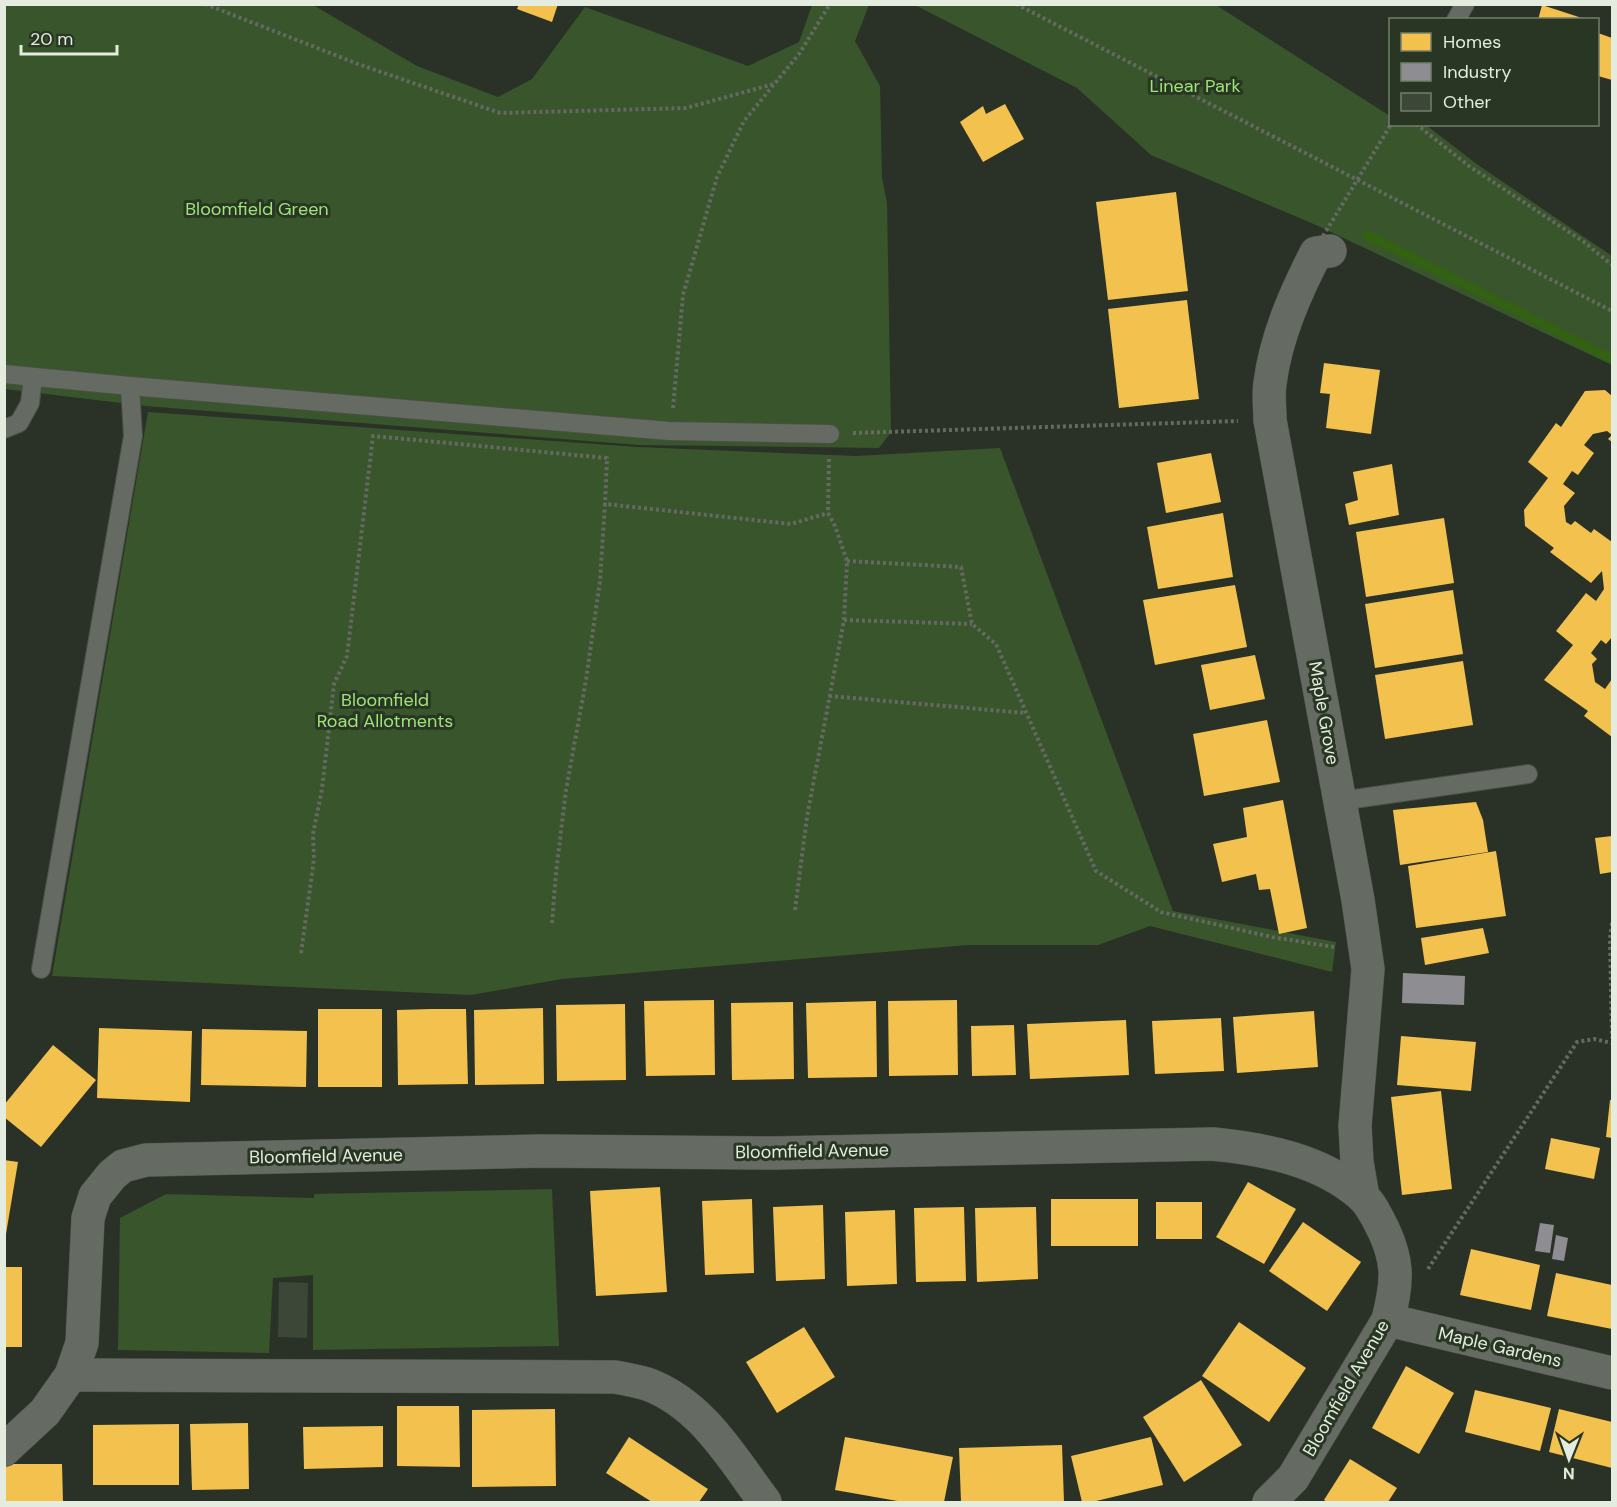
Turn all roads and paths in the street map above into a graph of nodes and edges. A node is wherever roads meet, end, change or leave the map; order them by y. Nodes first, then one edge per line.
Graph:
1 (205, 4) edge
2 (830, 4) edge
3 (1016, 4) edge
4 (1465, 4) edge
5 (1457, 18) edge
6 (774, 84) junction
7 (1389, 126) edge
8 (1419, 126) edge
9 (1327, 244) joint
10 (1612, 265) edge
11 (1612, 311) edge
12 (4, 374) edge
13 (33, 377) junction
14 (130, 386) junction
15 (1270, 420) junction
16 (4, 429) edge
17 (669, 431) junction
18 (830, 434) junction
19 (605, 504) junction
20 (828, 513) junction
21 (847, 561) junction
22 (844, 620) junction
23 (972, 624) junction
24 (830, 696) junction
25 (1027, 713) junction
26 (1528, 774) dead end
27 (1340, 801) junction
28 (795, 910) dead end
29 (552, 923) dead end
30 (1612, 923) edge
31 (1364, 942) junction
32 (300, 953) dead end
33 (41, 969) dead end
34 (1612, 1040) edge
35 (1363, 1197) junction
36 (1391, 1307) junction
37 (1612, 1373) edge
38 (71, 1375) junction
39 (4, 1449) edge
40 (765, 1503) edge
41 (1269, 1503) edge

1 - 6 path
2 - 6 path
3 - 11 path
4 - 5 lane
6 - 17 path
7 - 9 path, bridge
8 - 10 path
9 - 15 street, Maple Grove
12 - 13 lane
13 - 14 lane
13 - 16 lane
14 - 17 lane
14 - 33 lane
15 - 18 path
15 - 27 street, Maple Grove
17 - 18 lane
18 - 20 path
19 - 20 path
19 - 29 path
19 - 32 path
20 - 21 path
21 - 22 path
21 - 23 path
22 - 23 path
22 - 24 path
23 - 25 path
24 - 25 path
24 - 28 path
25 - 31 path
26 - 27 lane
27 - 31 street, Maple Grove
30 - 34 path
31 - 35 street, Maple Grove
34 - 36 path
35 - 36 street, Bloomfield Avenue
35 - 38 street, Bloomfield Avenue
36 - 37 street, Maple Gardens
36 - 41 street, Bloomfield Avenue
38 - 39 street, Bloomfield Avenue
38 - 40 street

